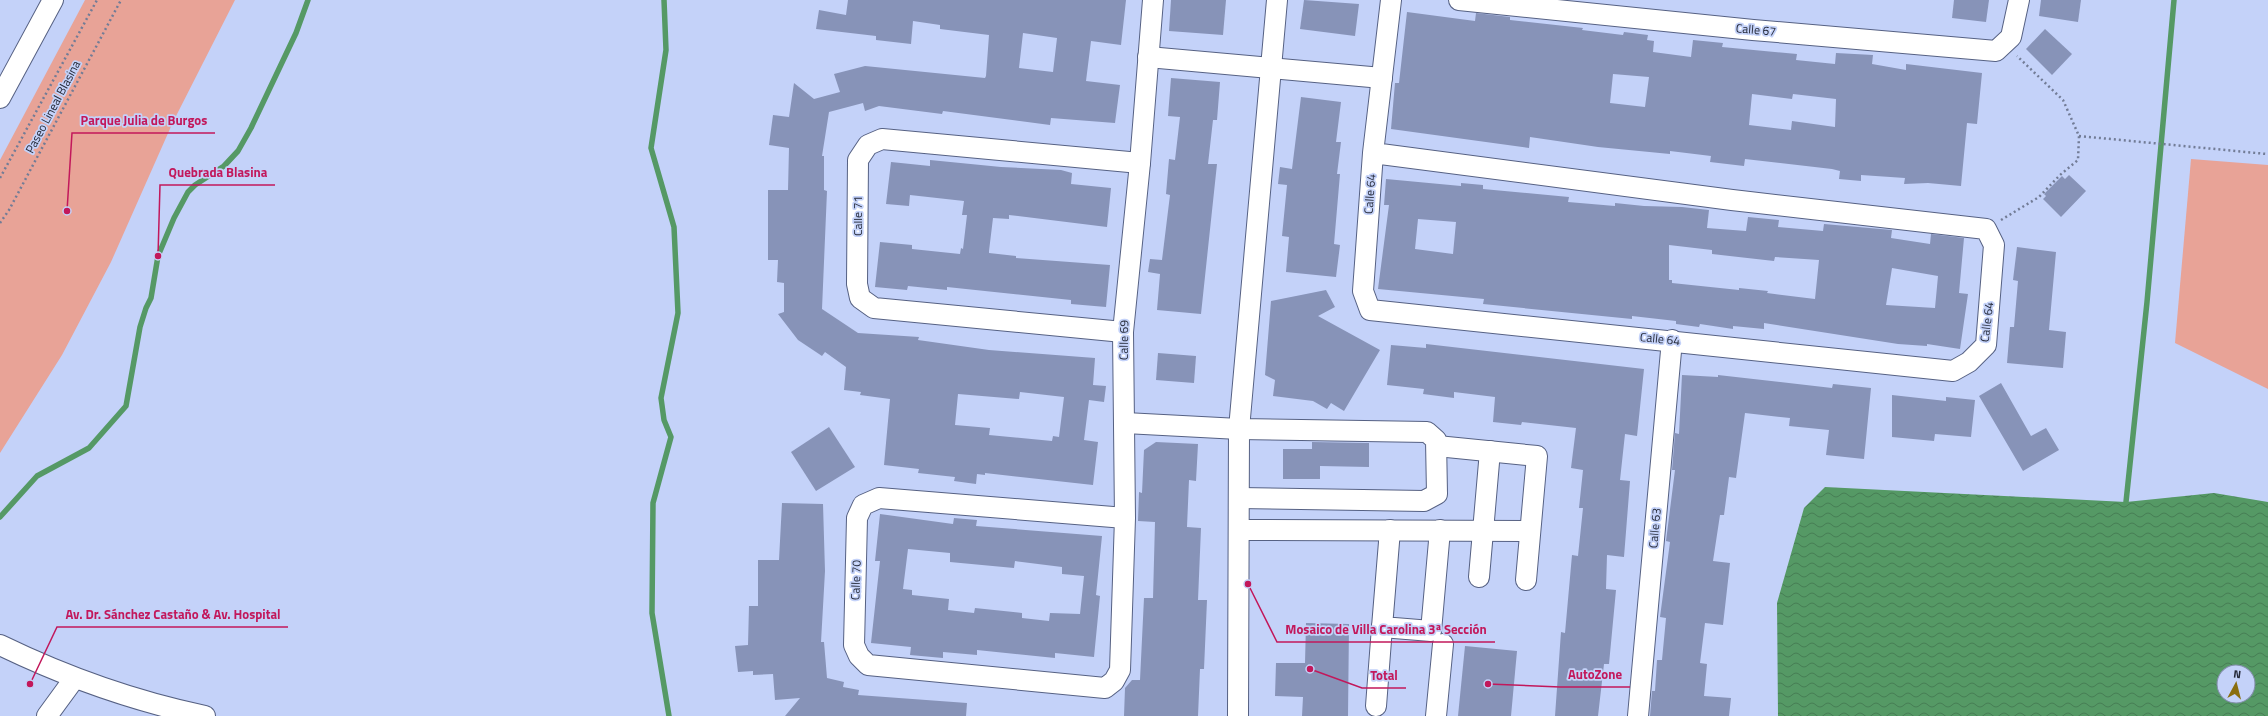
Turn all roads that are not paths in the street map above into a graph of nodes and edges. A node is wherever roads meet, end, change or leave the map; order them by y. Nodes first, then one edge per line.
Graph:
1 (53, 0) edge
2 (1153, 0) edge
3 (1277, 0) edge
4 (1391, 0) edge
5 (1459, 0) edge
6 (2019, 0) edge
7 (1148, 57) junction
8 (1270, 68) junction
9 (1382, 78) junction
10 (0, 98) edge
11 (1373, 153) junction
12 (1140, 163) junction
13 (1123, 332) junction
14 (1672, 340) junction
15 (1125, 423) junction
16 (1239, 429) junction
17 (1436, 443) junction
18 (1490, 451) junction
19 (1238, 498) junction
20 (1125, 518) junction
21 (1239, 530) junction
22 (1390, 530) junction
23 (1440, 530) junction
24 (1483, 530) junction
25 (1530, 531) junction
26 (1479, 577) dead end
27 (1526, 580) dead end
28 (1382, 627) junction
29 (1443, 644) dead end
30 (0, 645) edge
31 (74, 679) junction
32 (1114, 681) joint
33 (1376, 706) dead end
34 (47, 716) edge
35 (205, 716) edge
36 (1238, 716) edge
37 (1436, 716) edge
38 (1638, 716) edge

1 - 10 street
2 - 7 street, Calle 69
3 - 8 street
4 - 9 street, Calle 64
5 - 6 street, Calle 67
7 - 8 street
7 - 12 street, Calle 69
8 - 9 street
8 - 16 street
9 - 11 street, Calle 64
11 - 14 street, Calle 64
11 - 14 street, Calle 64
12 - 13 street, Calle 69
12 - 13 street, Calle 71
13 - 15 street, Calle 69
14 - 38 street, Calle 63
15 - 16 street
15 - 20 street, Calle 69
16 - 17 street
16 - 19 street
17 - 18 street
17 - 19 street
18 - 24 street
18 - 25 street
19 - 21 street
20 - 32 street, Calle 69
20 - 32 street, Calle 70
21 - 22 street
21 - 36 street
22 - 23 street
22 - 28 street
23 - 24 street
23 - 28 street
24 - 25 street
24 - 26 street
25 - 27 street
28 - 33 street
29 - 37 street
30 - 31 street
31 - 34 street
31 - 35 street

